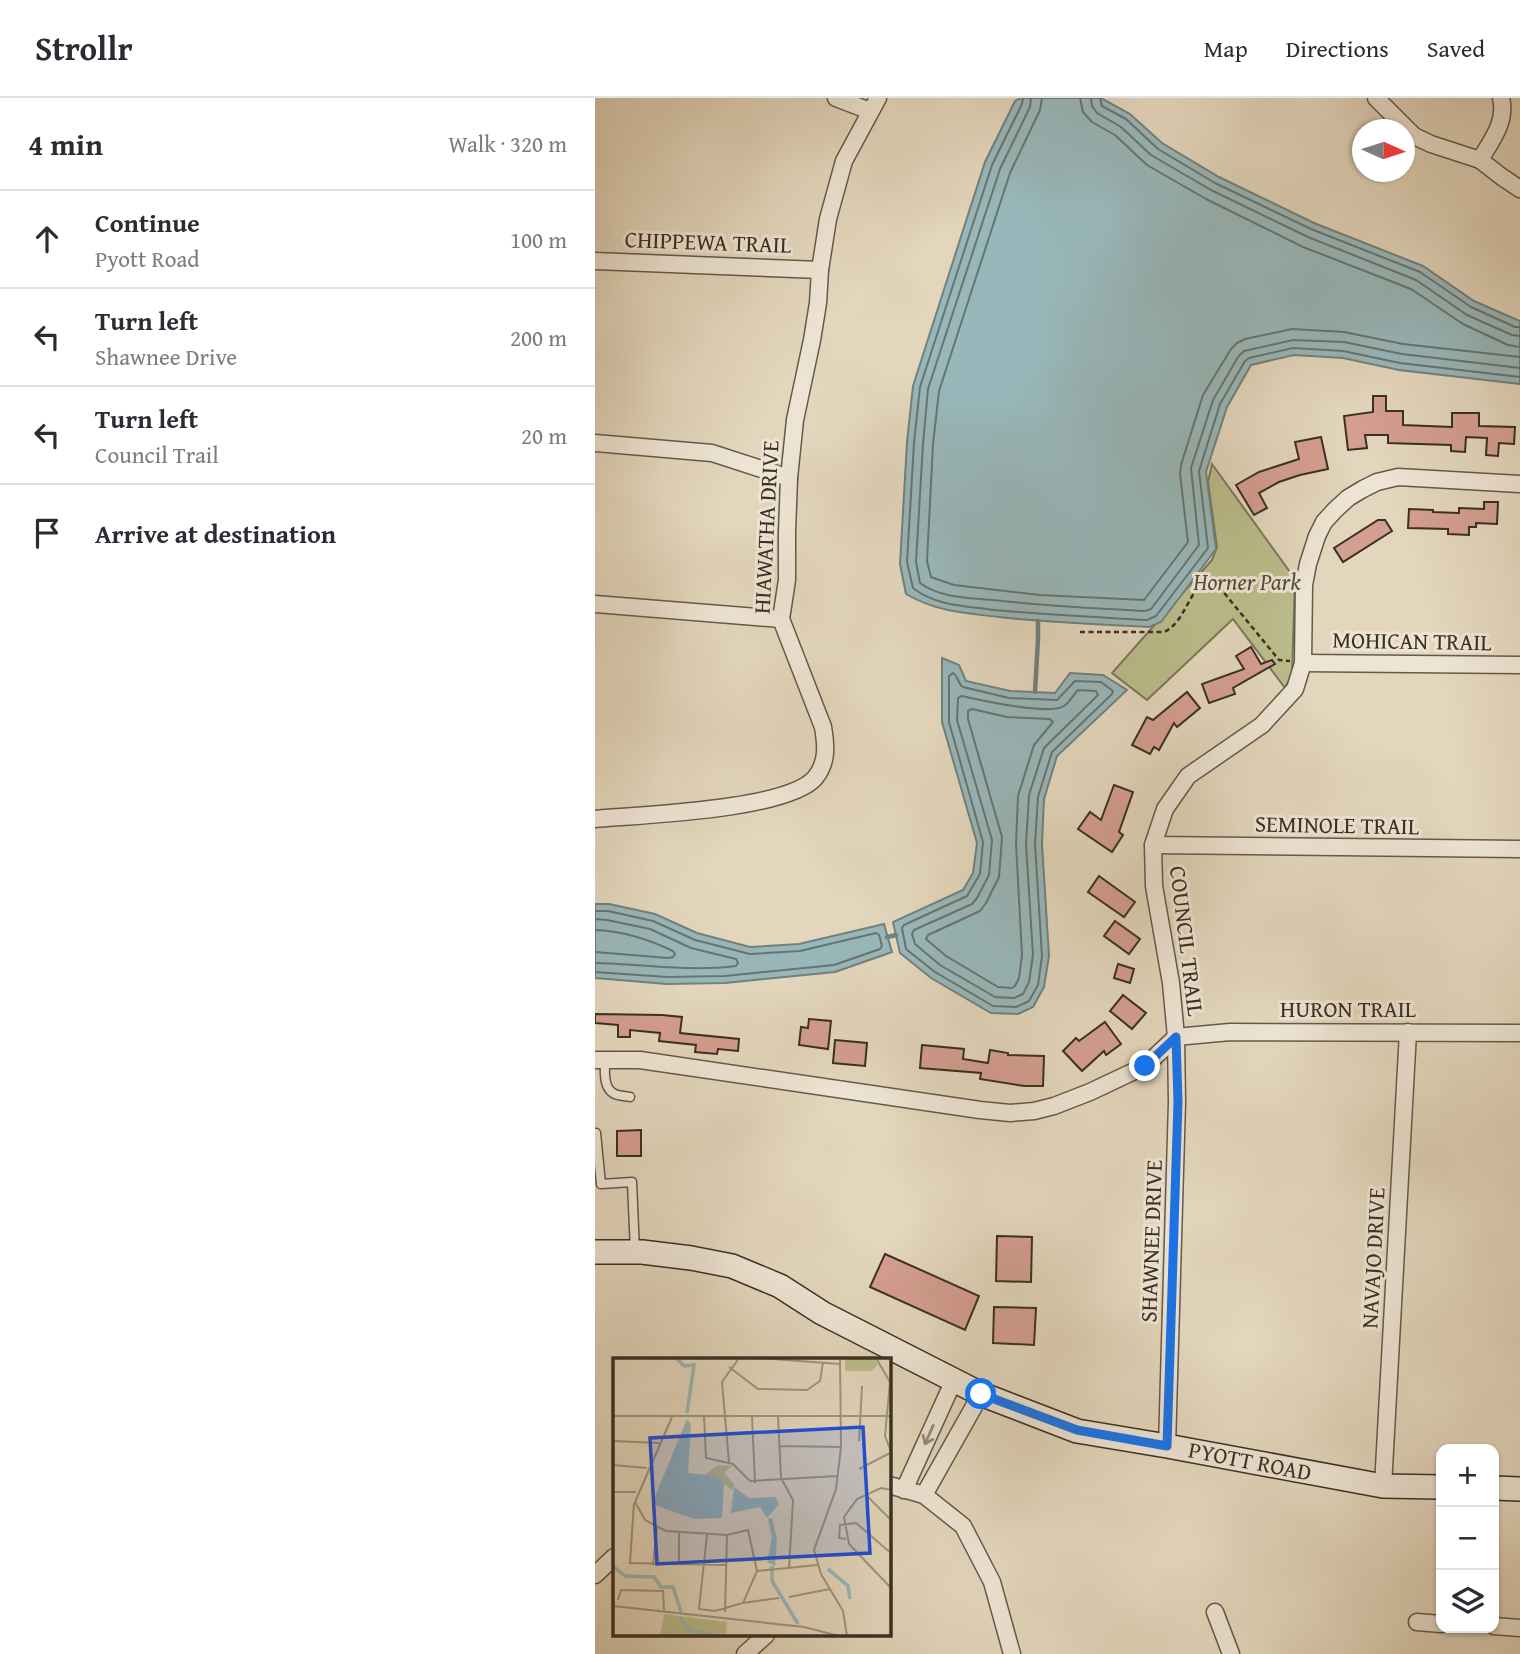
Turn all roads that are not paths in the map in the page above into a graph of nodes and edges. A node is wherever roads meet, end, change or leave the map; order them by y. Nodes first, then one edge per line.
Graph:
1 (836, 98) edge
2 (1376, 98) edge
3 (1501, 98) edge
4 (874, 104) edge
5 (1480, 160) junction
6 (1520, 189) edge
7 (595, 261) edge
8 (820, 270) junction
9 (595, 443) edge
10 (789, 478) junction
11 (1520, 484) edge
12 (595, 604) edge
13 (781, 620) junction
14 (1303, 663) junction
15 (1520, 665) edge
16 (595, 819) edge
17 (1153, 845) junction
18 (1520, 849) edge
19 (1408, 1032) junction
20 (1520, 1033) edge
21 (1176, 1037) junction
22 (600, 1060) edge
23 (630, 1097) dead end
24 (596, 1133) edge
25 (595, 1252) edge
26 (635, 1252) junction
27 (954, 1380) junction
28 (981, 1394) junction
29 (1167, 1446) junction
30 (1383, 1486) junction
31 (897, 1487) edge
32 (1436, 1487) edge
33 (1499, 1489) edge
34 (1520, 1489) edge
35 (924, 1495) junction
36 (613, 1558) edge
37 (595, 1575) edge
38 (1215, 1612) dead end
39 (1417, 1622) dead end
40 (1436, 1624) edge
41 (1499, 1626) edge
42 (1520, 1628) edge
43 (765, 1636) edge
44 (745, 1654) edge
45 (1011, 1654) edge
46 (1231, 1654) edge

1 - 4 street
2 - 5 street
3 - 5 street
4 - 8 street, HIAWATHA DRIVE
5 - 6 street
7 - 8 street, CHIPPEWA TRAIL
8 - 10 street, HIAWATHA DRIVE
9 - 10 street
10 - 13 street, HIAWATHA DRIVE
11 - 14 street, COUNCIL TRAIL
12 - 13 street
13 - 16 street, HIAWATHA DRIVE
14 - 15 street, MOHICAN TRAIL
14 - 17 street, COUNCIL TRAIL
17 - 18 street, SEMINOLE TRAIL
17 - 21 street, COUNCIL TRAIL
19 - 20 street, HURON TRAIL
19 - 21 street, HURON TRAIL
19 - 30 street, NAVAJO DRIVE
21 - 22 street, COUNCIL TRAIL
21 - 29 street, SHAWNEE DRIVE
22 - 23 lane
24 - 26 lane
25 - 26 street, PYOTT ROAD
26 - 27 street, PYOTT ROAD
27 - 28 street, PYOTT ROAD
27 -> 31 street
28 - 29 street, PYOTT ROAD
28 - 35 street
29 - 30 street, PYOTT ROAD
30 - 32 street, PYOTT ROAD
31 - 35 street
33 - 34 street
35 - 45 street
36 - 37 street
38 - 46 street
39 - 40 street
41 - 42 street
43 - 44 street

